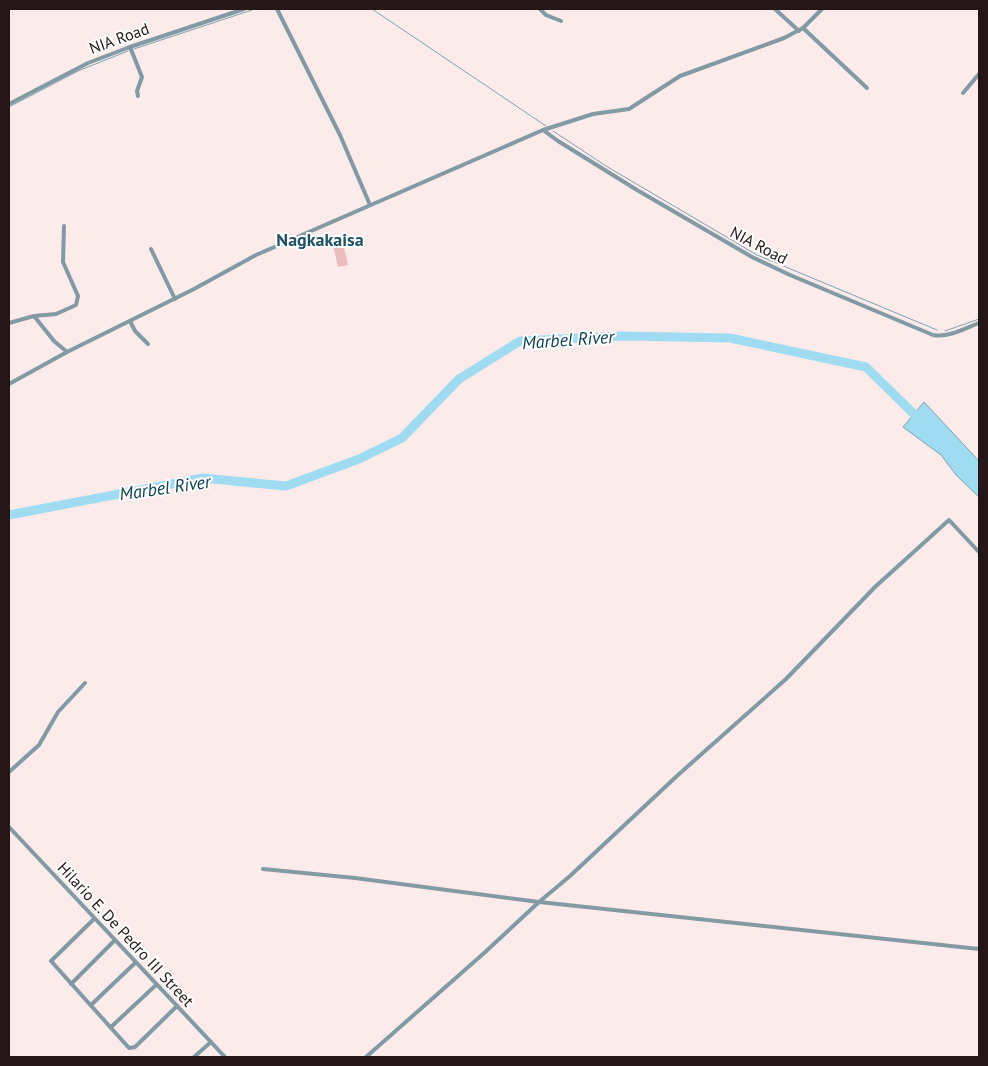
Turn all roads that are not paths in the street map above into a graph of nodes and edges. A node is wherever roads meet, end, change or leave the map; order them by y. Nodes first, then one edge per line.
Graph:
1 (244, 9) edge
2 (277, 9) edge
3 (540, 9) edge
4 (775, 9) edge
5 (822, 9) edge
6 (561, 21) dead end
7 (801, 30) junction
8 (130, 46) junction
9 (979, 74) edge
10 (867, 88) dead end
11 (963, 93) dead end
12 (138, 96) dead end
13 (9, 104) edge
14 (543, 130) junction
15 (370, 205) junction
16 (64, 226) dead end
17 (151, 249) dead end
18 (175, 299) junction
19 (34, 316) junction
20 (130, 321) junction
21 (9, 323) edge
22 (979, 323) edge
23 (148, 344) dead end
24 (67, 352) junction
25 (9, 384) edge
26 (979, 552) edge
27 (85, 683) dead end
28 (9, 772) edge
29 (9, 827) edge
30 (263, 869) dead end
31 (540, 902) junction
32 (94, 919) junction
33 (114, 940) junction
34 (979, 949) edge
35 (135, 963) junction
36 (71, 984) junction
37 (156, 985) junction
38 (91, 1005) junction
39 (177, 1006) junction
40 (111, 1027) junction
41 (210, 1042) junction
42 (194, 1057) edge
43 (225, 1057) edge
44 (366, 1057) edge

1 - 8 street, NIA Road
2 - 15 street
3 - 6 street
4 - 7 street
5 - 7 street
7 - 10 street
7 - 14 street
8 - 12 street
8 - 13 street, NIA Road
9 - 11 street
14 - 15 street
14 - 22 street, NIA Road
15 - 18 street
16 - 19 street
17 - 18 street
18 - 20 street
19 - 21 street
19 - 24 street
20 - 23 street
20 - 24 street
24 - 25 street
26 - 31 street
27 - 28 street
29 - 32 street, Hilario E. De Pedro III Street
30 - 31 street
31 - 34 street
31 - 44 street
32 - 33 street, Hilario E. De Pedro III Street
32 - 36 street
33 - 35 street, Hilario E. De Pedro III Street
33 - 36 street
35 - 37 street, Hilario E. De Pedro III Street
35 - 38 street
36 - 38 street
37 - 39 street, Hilario E. De Pedro III Street
37 - 40 street
38 - 40 street
39 - 40 street
39 - 41 street, Hilario E. De Pedro III Street
41 - 42 street
41 - 43 street, Hilario E. De Pedro III Street

